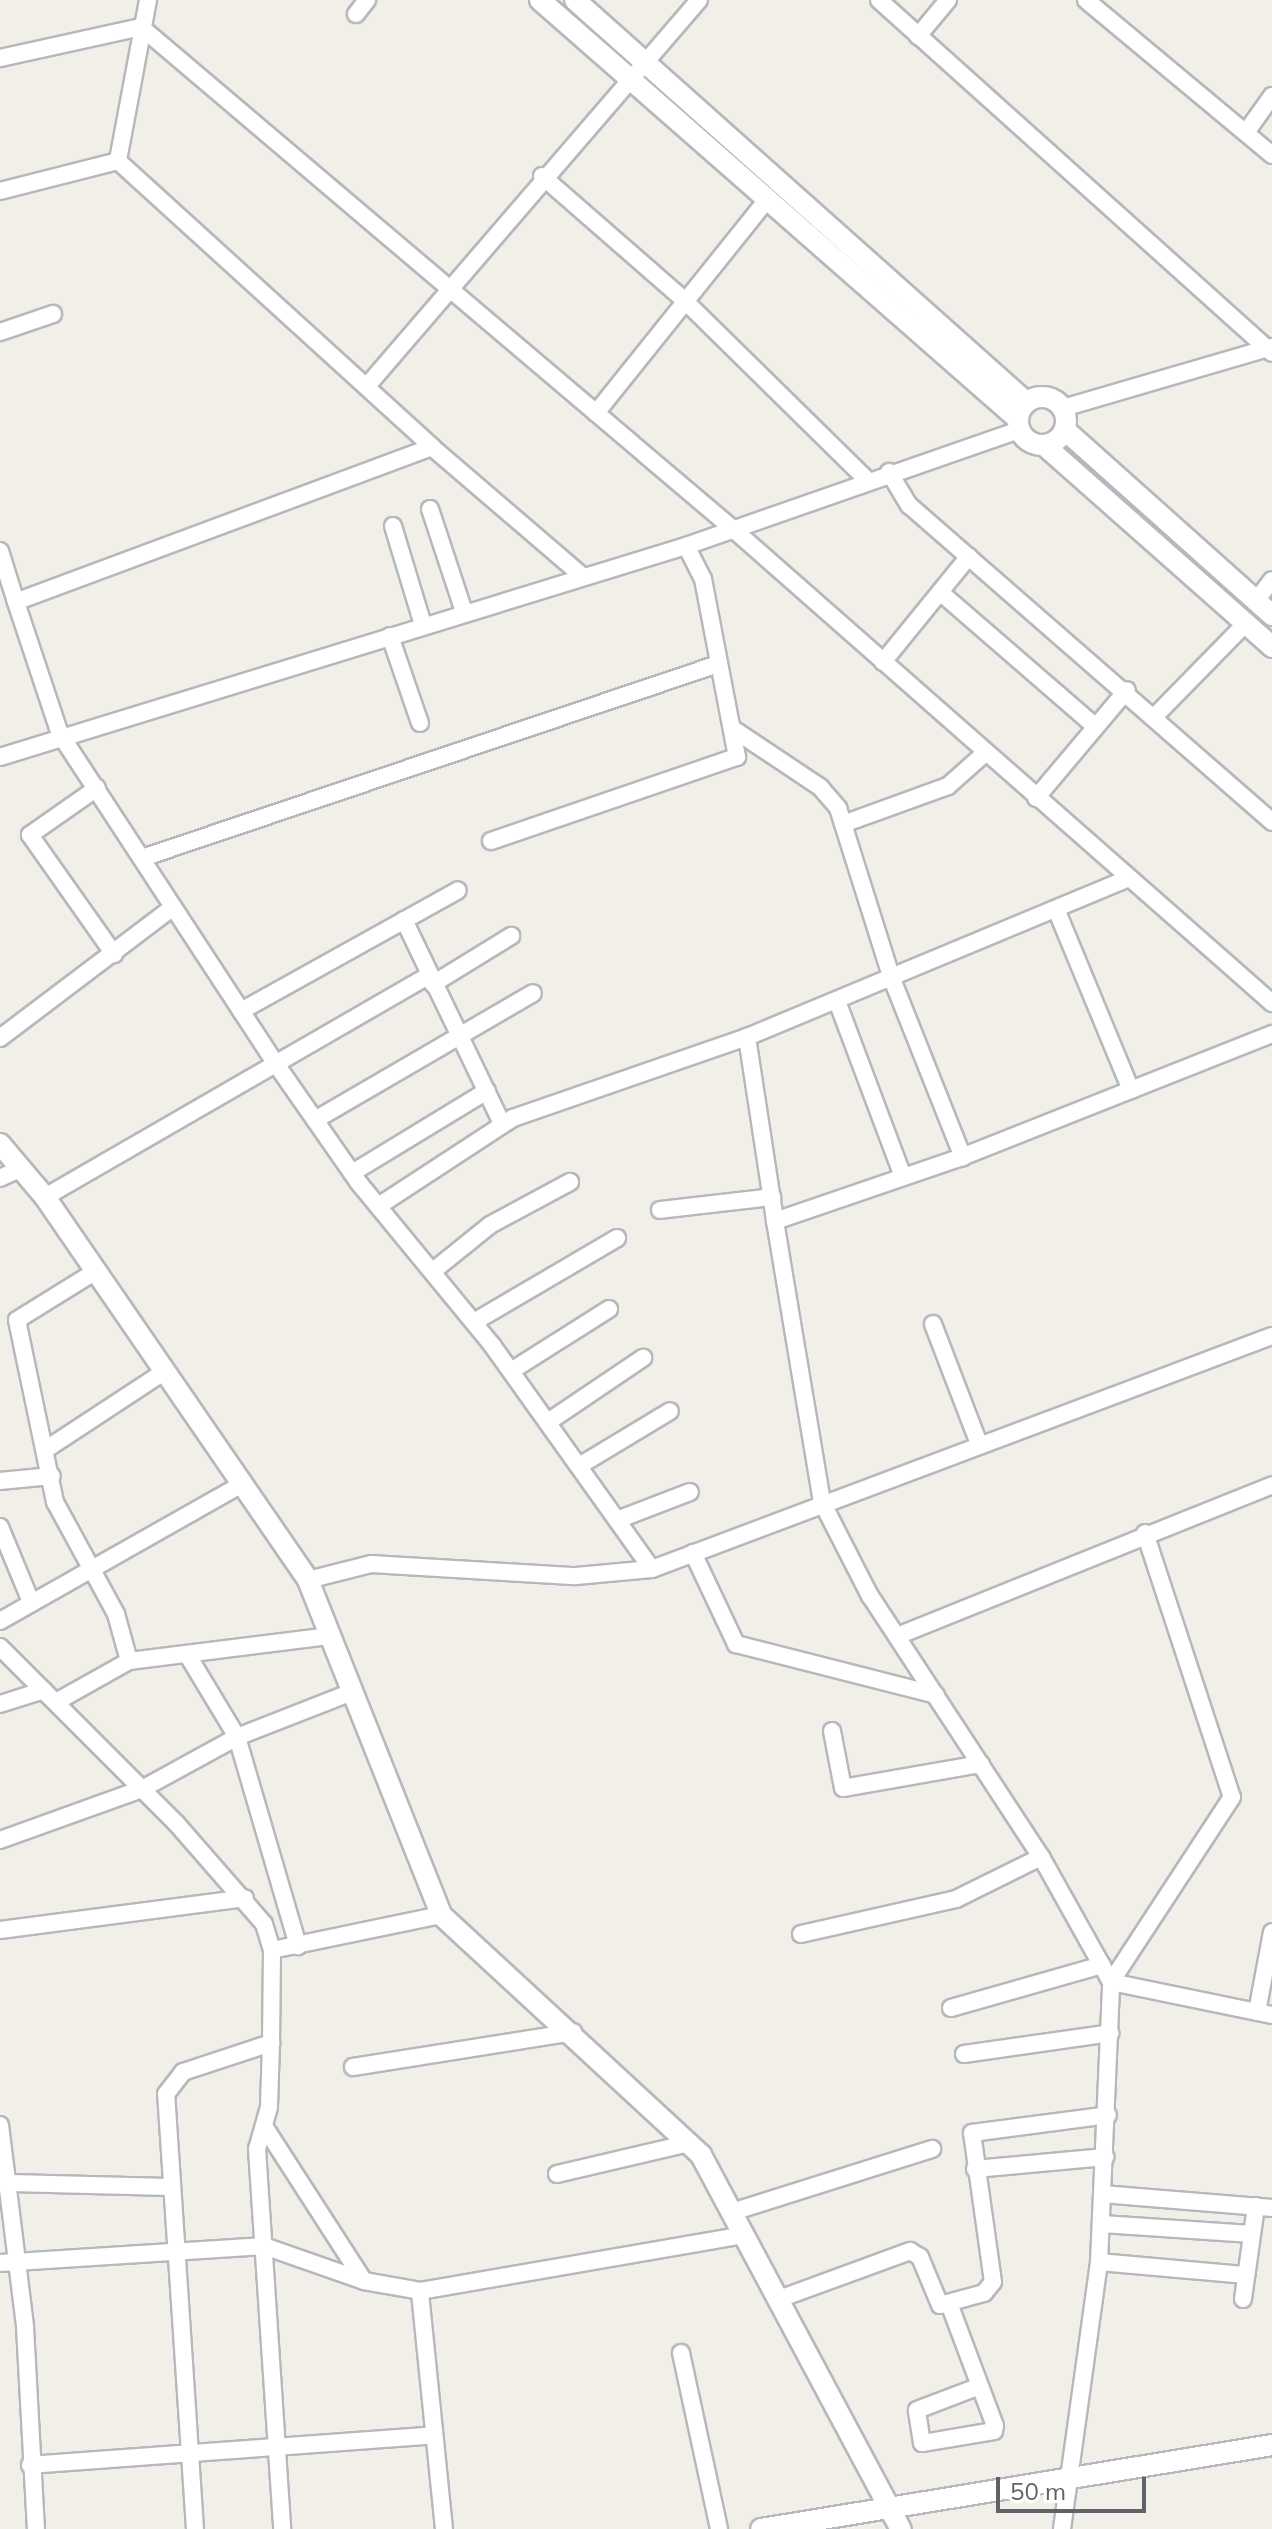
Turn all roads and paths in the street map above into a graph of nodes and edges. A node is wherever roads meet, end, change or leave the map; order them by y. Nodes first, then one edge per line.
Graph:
1 (148, 0) edge
2 (367, 0) edge
3 (540, 0) edge
4 (575, 0) edge
5 (699, 0) edge
6 (879, 0) edge
7 (948, 0) edge
8 (1086, 0) edge
9 (356, 14) dead end
10 (141, 27) junction
11 (918, 36) junction
12 (0, 58) edge
13 (643, 59) junction
14 (627, 79) junction
15 (1272, 96) edge
16 (1247, 131) junction
17 (1272, 155) edge
18 (118, 161) junction
19 (542, 176) junction
20 (0, 191) edge
21 (768, 198) junction
22 (448, 287) junction
23 (683, 299) junction
24 (53, 314) dead end
25 (0, 332) edge
26 (1270, 350) edge
27 (367, 386) junction
28 (1063, 408) junction
29 (596, 413) junction
30 (1021, 417) junction
31 (1065, 430) junction
32 (1044, 445) junction
33 (432, 447) junction
34 (889, 472) junction
35 (867, 480) junction
36 (430, 509) dead end
37 (393, 526) dead end
38 (733, 529) junction
39 (686, 546) junction
40 (0, 551) edge
41 (969, 556) junction
42 (580, 574) junction
43 (1272, 580) edge
44 (940, 592) junction
45 (1256, 601) junction
46 (16, 602) junction
47 (464, 612) junction
48 (1272, 615) edge
49 (1245, 624) junction
50 (423, 625) junction
51 (390, 636) junction
52 (1272, 647) edge
53 (883, 662) junction
54 (718, 664) junction
55 (1127, 690) junction
56 (1156, 715) junction
57 (420, 723) dead end
58 (1096, 727) junction
59 (733, 729) junction
60 (60, 734) junction
61 (985, 753) junction
62 (0, 757) edge
63 (97, 788) junction
64 (1036, 798) junction
65 (1272, 822) edge
66 (843, 824) junction
67 (491, 841) dead end
68 (145, 857) junction
69 (1127, 879) junction
70 (458, 890) dead end
71 (173, 907) junction
72 (1056, 909) junction
73 (404, 920) junction
74 (511, 936) dead end
75 (114, 954) junction
76 (892, 979) junction
77 (431, 980) junction
78 (533, 993) dead end
79 (837, 1001) junction
80 (1272, 1003) edge
81 (241, 1011) junction
82 (457, 1033) junction
83 (1272, 1034) edge
84 (747, 1037) junction
85 (0, 1038) edge
86 (278, 1067) junction
87 (1131, 1090) junction
88 (487, 1091) junction
89 (315, 1120) junction
90 (502, 1124) junction
91 (0, 1144) edge
92 (963, 1157) junction
93 (19, 1169) junction
94 (352, 1173) junction
95 (903, 1177) junction
96 (0, 1178) edge
97 (570, 1182) dead end
98 (45, 1197) junction
99 (772, 1197) junction
100 (380, 1205) junction
101 (660, 1210) dead end
102 (775, 1221) junction
103 (617, 1238) dead end
104 (96, 1271) junction
105 (433, 1271) junction
106 (609, 1309) dead end
107 (474, 1322) junction
108 (933, 1324) dead end
109 (1272, 1336) edge
110 (643, 1358) dead end
111 (165, 1371) junction
112 (511, 1371) junction
113 (670, 1411) dead end
114 (548, 1422) junction
115 (979, 1444) junction
116 (48, 1448) junction
117 (579, 1466) junction
118 (52, 1476) junction
119 (0, 1481) edge
120 (242, 1484) junction
121 (1272, 1485) edge
122 (690, 1492) dead end
123 (822, 1502) junction
124 (617, 1520) junction
125 (0, 1527) edge
126 (1145, 1533) junction
127 (693, 1553) junction
128 (652, 1569) junction
129 (91, 1572) junction
130 (308, 1580) junction
131 (31, 1602) junction
132 (0, 1621) edge
133 (330, 1636) junction
134 (897, 1636) junction
135 (0, 1647) edge
136 (187, 1654) junction
137 (129, 1661) junction
138 (352, 1692) junction
139 (936, 1695) junction
140 (50, 1696) junction
141 (0, 1704) edge
142 (832, 1731) dead end
143 (237, 1737) junction
144 (981, 1764) junction
145 (142, 1789) junction
146 (0, 1840) edge
147 (1041, 1857) junction
148 (245, 1898) junction
149 (441, 1915) junction
150 (0, 1930) edge
151 (1272, 1932) edge
152 (801, 1934) dead end
153 (298, 1946) junction
154 (272, 1950) junction
155 (1102, 1965) junction
156 (1111, 1982) junction
157 (951, 2008) dead end
158 (1265, 2014) edge
159 (573, 2032) junction
160 (1111, 2033) junction
161 (271, 2043) junction
162 (964, 2054) dead end
163 (353, 2067) dead end
164 (1108, 2115) junction
165 (0, 2125) edge
166 (264, 2126) junction
167 (689, 2143) junction
168 (932, 2149) dead end
169 (1105, 2157) junction
170 (975, 2169) junction
171 (557, 2174) dead end
172 (9, 2183) junction
173 (171, 2187) junction
174 (1102, 2194) junction
175 (1264, 2207) edge
176 (732, 2212) junction
177 (1102, 2224) junction
178 (1252, 2234) junction
179 (744, 2235) junction
180 (264, 2246) junction
181 (175, 2253) junction
182 (19, 2260) junction
183 (1099, 2262) junction
184 (0, 2263) edge
185 (1246, 2275) junction
186 (364, 2281) junction
187 (420, 2291) junction
188 (779, 2299) junction
189 (1243, 2299) dead end
190 (950, 2306) junction
191 (681, 2353) dead end
192 (980, 2386) junction
193 (434, 2435) junction
194 (1272, 2445) edge
195 (279, 2449) junction
196 (186, 2455) junction
197 (30, 2465) junction
198 (1068, 2481) junction
199 (897, 2520) edge
200 (36, 2529) edge
201 (195, 2529) edge
202 (282, 2529) edge
203 (444, 2529) edge
204 (719, 2529) edge
205 (761, 2529) edge
206 (1062, 2529) edge

1 - 10 street
2 - 9 street
3 - 14 street
4 - 13 street
5 - 13 street
6 - 11 street
7 - 11 street
8 - 16 street
10 - 12 street
10 - 18 street
10 - 22 street
11 - 26 street
13 - 14 street
13 - 30 street
14 - 19 street
14 - 21 street
15 - 16 street
16 - 17 street
18 - 20 street
18 - 27 street
19 - 22 street
19 - 23 street
21 - 23 street
21 - 30 street
22 - 27 street
22 - 29 street
23 - 29 street
23 - 35 street
24 - 25 street
26 - 28 street
27 - 33 street
28 - 30 street
28 - 31 street
29 - 38 street
30 - 32 street
30 - 34 street
31 - 32 street
31 - 45 street
32 - 49 street
33 - 42 street
33 - 46 street
34 - 35 street
34 - 41 street
35 - 38 street
36 - 47 street
37 - 50 street
38 - 39 street
38 - 53 street
39 - 42 street
39 - 54 street
40 - 46 street
41 - 44 street
41 - 55 street
42 - 47 street
43 - 45 street
44 - 53 street
44 - 58 street
45 - 48 street
46 - 60 street
47 - 50 street
49 - 52 street
49 - 56 street
50 - 51 street
51 - 57 street
51 - 60 street
53 - 61 street
54 - 59 street
54 - 68 street
55 - 56 street
55 - 58 street
56 - 65 street
58 - 64 street
59 - 66 street
59 - 67 street
60 - 62 street
60 - 63 street
61 - 64 street
61 - 66 street
63 - 68 street
63 - 75 street
64 - 69 street
66 - 76 street
68 - 71 street
69 - 72 street
69 - 80 street
70 - 73 street
71 - 75 street
71 - 81 street
72 - 76 street
72 - 87 street
73 - 77 street
73 - 81 street
74 - 77 street
75 - 85 street
76 - 79 street
76 - 92 street
77 - 82 street
77 - 86 street
78 - 82 street
79 - 84 street
79 - 95 street
81 - 86 street
82 - 88 street
82 - 89 street
83 - 87 street
84 - 90 street
84 - 99 street
86 - 89 street
86 - 98 street
87 - 92 street
88 - 90 street
88 - 94 street
89 - 94 street
90 - 100 street
91 - 93 street
92 - 95 street
93 - 96 street
93 - 98 street
94 - 100 street
95 - 102 street
97 - 105 street
98 - 104 street
99 - 101 street
99 - 102 street
100 - 105 street
102 - 123 street
103 - 107 street
104 - 111 street
104 - 116 street
105 - 107 street
106 - 112 street
107 - 112 street
108 - 115 street
109 - 115 street
110 - 114 street
111 - 116 street
111 - 120 street
112 - 114 street
113 - 117 street
114 - 117 street
115 - 123 street
116 - 118 street
117 - 124 street
118 - 119 street
118 - 129 street
120 - 129 street
120 - 130 street
121 - 126 street
122 - 124 street
123 - 127 street
123 - 134 street
124 - 128 street
125 - 131 street
126 - 134 street
126 - 156 street
127 - 128 street
127 - 139 street
128 - 130 street
129 - 131 street
129 - 137 street
130 - 133 street
131 - 132 street
133 - 136 street
133 - 138 street
134 - 139 street
135 - 140 street
136 - 137 street
136 - 143 street
137 - 140 street
138 - 143 street
138 - 149 street
139 - 144 street
140 - 141 street
140 - 145 street
142 - 144 street
143 - 145 street
143 - 153 street
144 - 147 street
145 - 146 street
145 - 148 street
147 - 152 street
147 - 155 street
148 - 150 street
148 - 154 street
149 - 153 street
149 - 159 street
151 - 158 street
153 - 154 street
154 - 161 street
155 - 156 street
155 - 157 street
156 - 158 street
156 - 160 street
159 - 163 street
159 - 167 street
160 - 162 street
160 - 164 street
161 - 166 street
161 - 173 street
164 - 169 street
164 - 170 street
165 - 172 street
166 - 180 street
166 - 186 street
167 - 171 street
167 - 176 street
168 - 176 street
169 - 170 street
169 - 174 street
170 - 190 street
172 - 173 street
172 - 182 street
173 - 181 street
174 - 175 street
174 - 177 street
175 - 178 street
176 - 179 street
177 - 178 street
177 - 183 street
178 - 185 street
179 - 187 street
179 - 188 street
180 - 181 street
180 - 186 street
180 - 195 street
181 - 182 street
181 - 196 street
182 - 184 street
182 - 197 street
183 - 185 street
183 - 198 street
185 - 189 street
186 - 187 street
187 - 193 street
188 - 190 street
188 - 199 street
190 - 192 street
191 - 204 street
192 - 192 street
193 - 195 street
193 - 203 street
194 - 198 street
195 - 196 street
195 - 202 street
196 - 197 street
196 - 201 street
197 - 200 street
198 - 199 street
198 - 206 street
199 - 205 street

